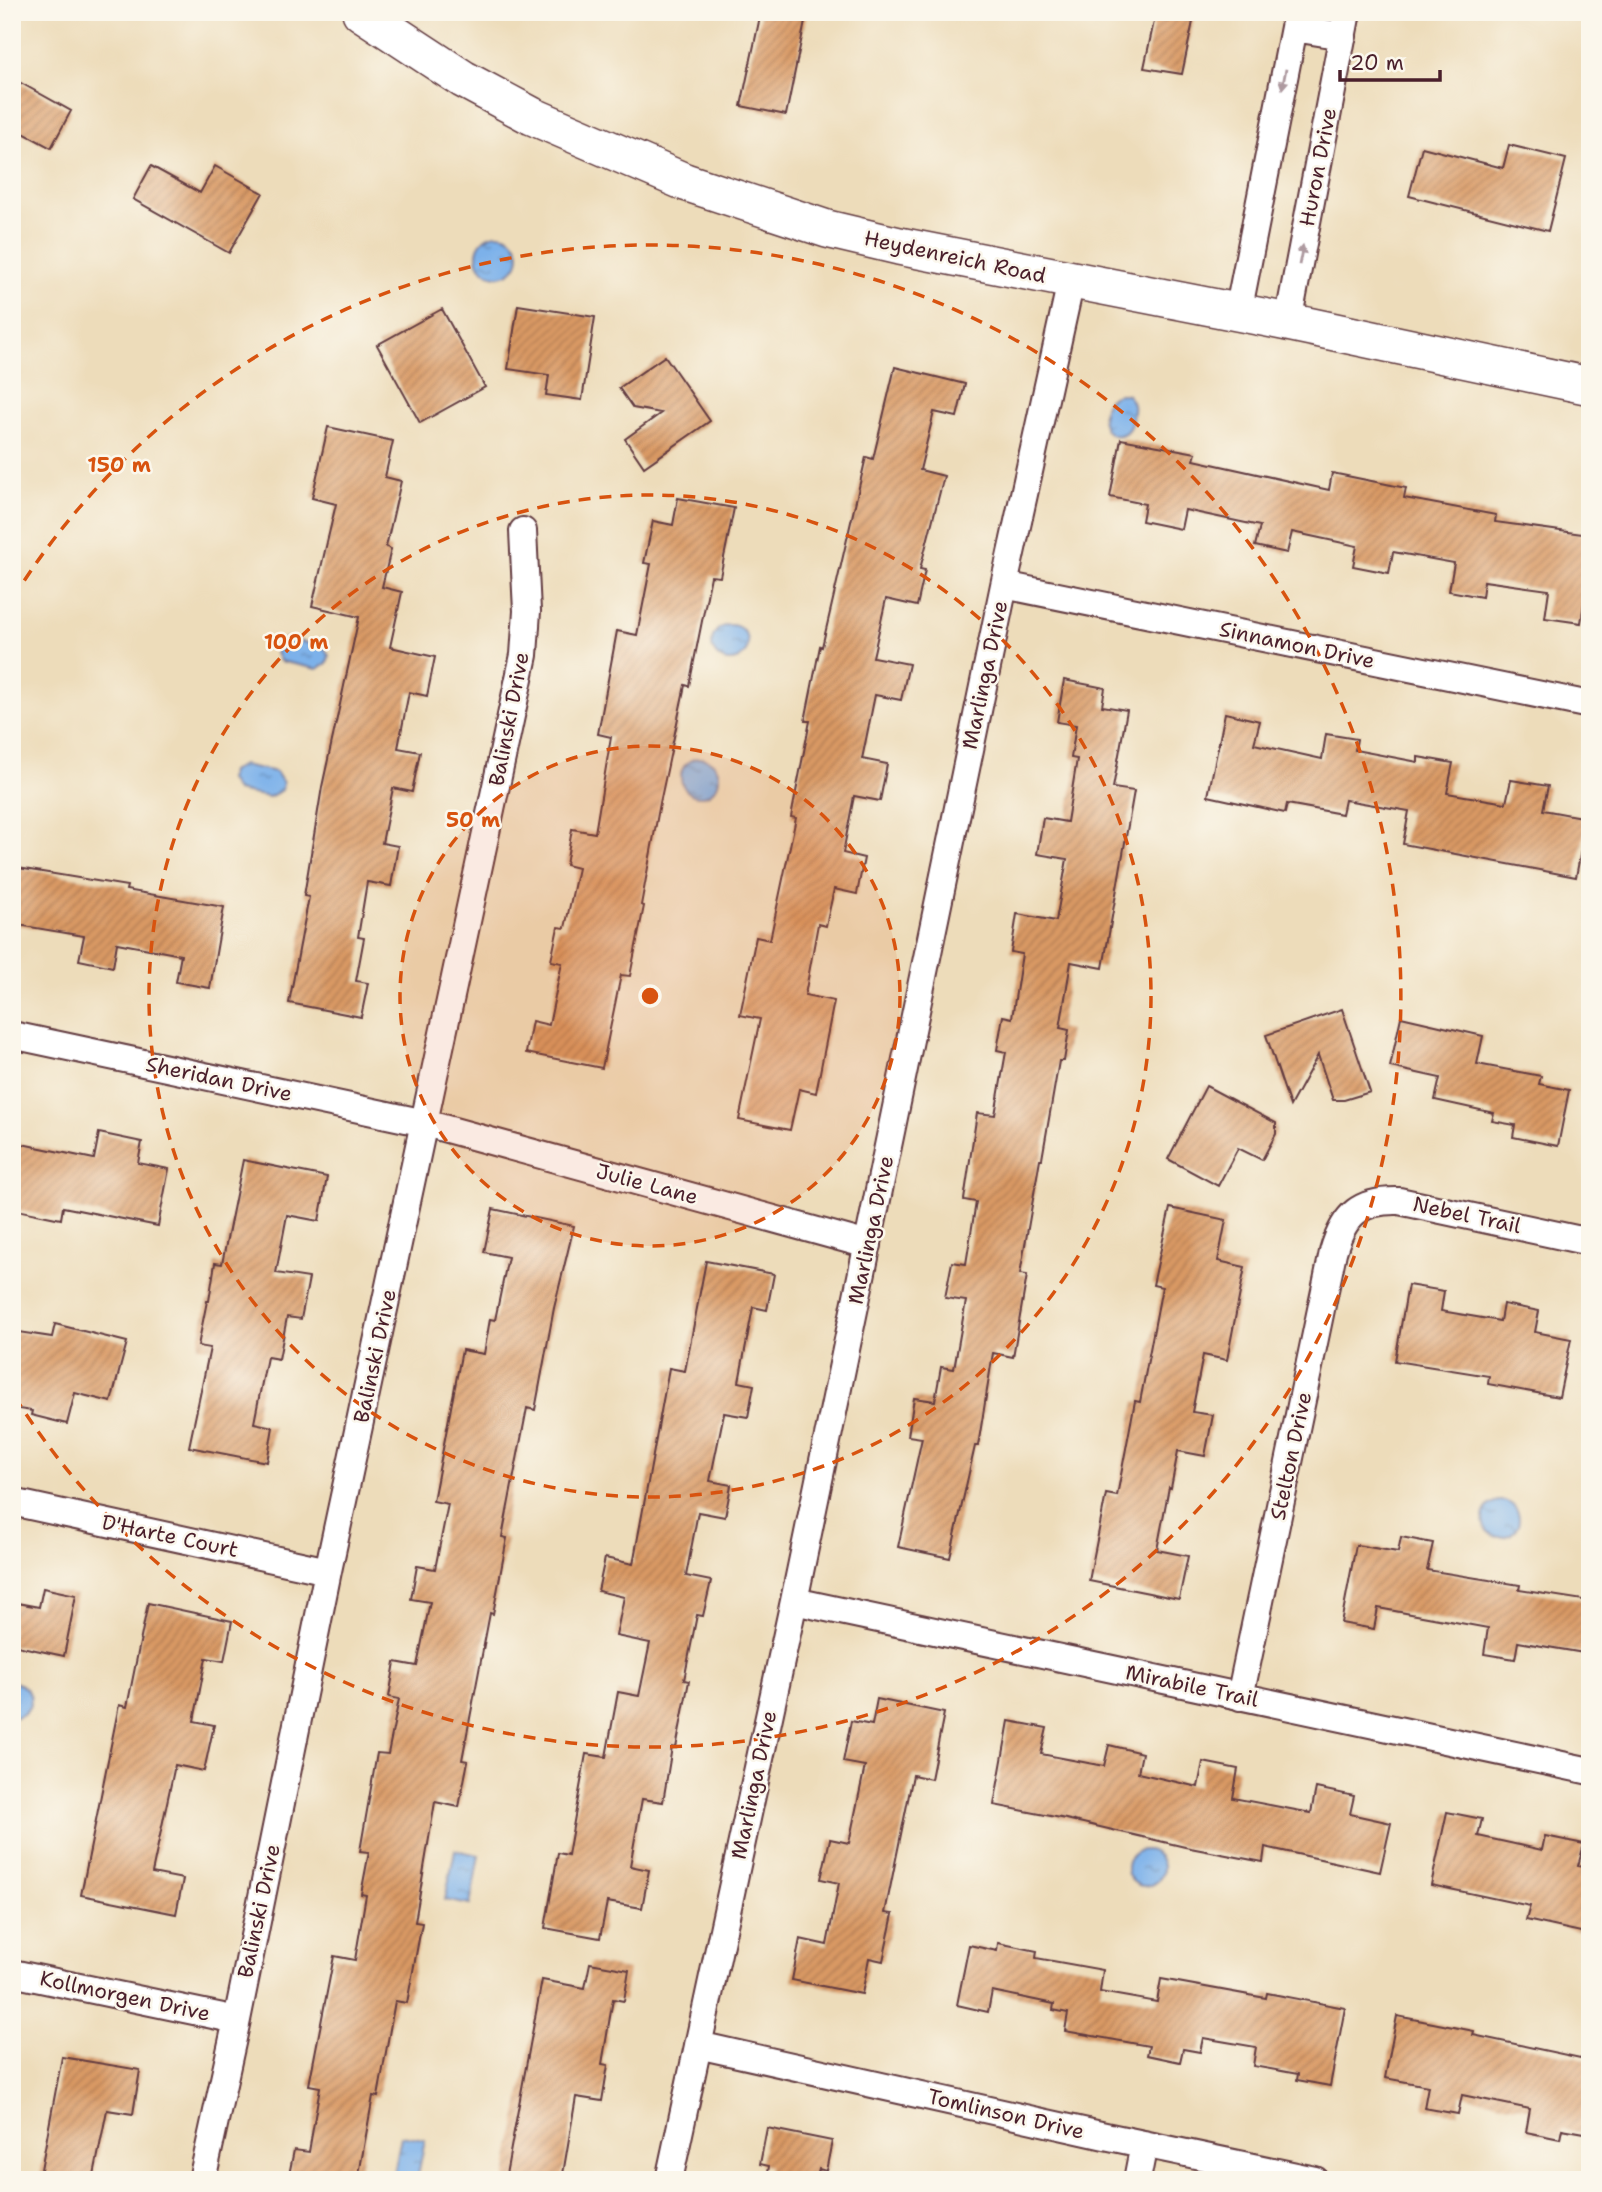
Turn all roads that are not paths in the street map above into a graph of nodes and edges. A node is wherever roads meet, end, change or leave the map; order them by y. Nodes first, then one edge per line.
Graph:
1 (361, 12) edge
2 (1295, 20) edge
3 (1345, 24) edge
4 (1072, 281) junction
5 (1238, 313) junction
6 (1288, 322) junction
7 (1590, 386) edge
8 (523, 531) dead end
9 (1004, 584) junction
10 (1590, 705) edge
11 (12, 1035) edge
12 (425, 1123) junction
13 (1348, 1218) joint
14 (1590, 1242) edge
15 (868, 1245) junction
16 (12, 1502) edge
17 (328, 1571) junction
18 (794, 1601) junction
19 (1240, 1697) junction
20 (1590, 1772) edge
21 (12, 1973) edge
22 (237, 2020) junction
23 (698, 2045) junction
24 (1144, 2144) junction
25 (202, 2180) edge
26 (669, 2180) edge
27 (1137, 2180) edge
28 (1315, 2180) edge

1 - 4 street, Heydenreich Road
2 - 3 street
2 -> 5 street
6 -> 3 street, Huron Drive
4 - 5 street, Heydenreich Road
4 - 9 street, Marlinga Drive
5 - 6 street, Heydenreich Road
6 - 7 street, Heydenreich Road
8 - 12 street, Balinski Drive
9 - 10 street, Sinnamon Drive
9 - 15 street, Marlinga Drive
11 - 12 street, Sheridan Drive
12 - 15 street, Julie Lane
12 - 17 street, Balinski Drive
13 - 14 street, Nebel Trail
13 - 19 street, Stelton Drive
15 - 18 street, Marlinga Drive
16 - 17 street, D'Harte Court
17 - 22 street, Balinski Drive
18 - 19 street, Mirabile Trail
18 - 23 street, Marlinga Drive
19 - 20 street, Mirabile Trail
21 - 22 street, Kollmorgen Drive
22 - 25 street, Balinski Drive
23 - 24 street, Tomlinson Drive
23 - 26 street, Marlinga Drive
24 - 27 street
24 - 28 street, Tomlinson Drive

